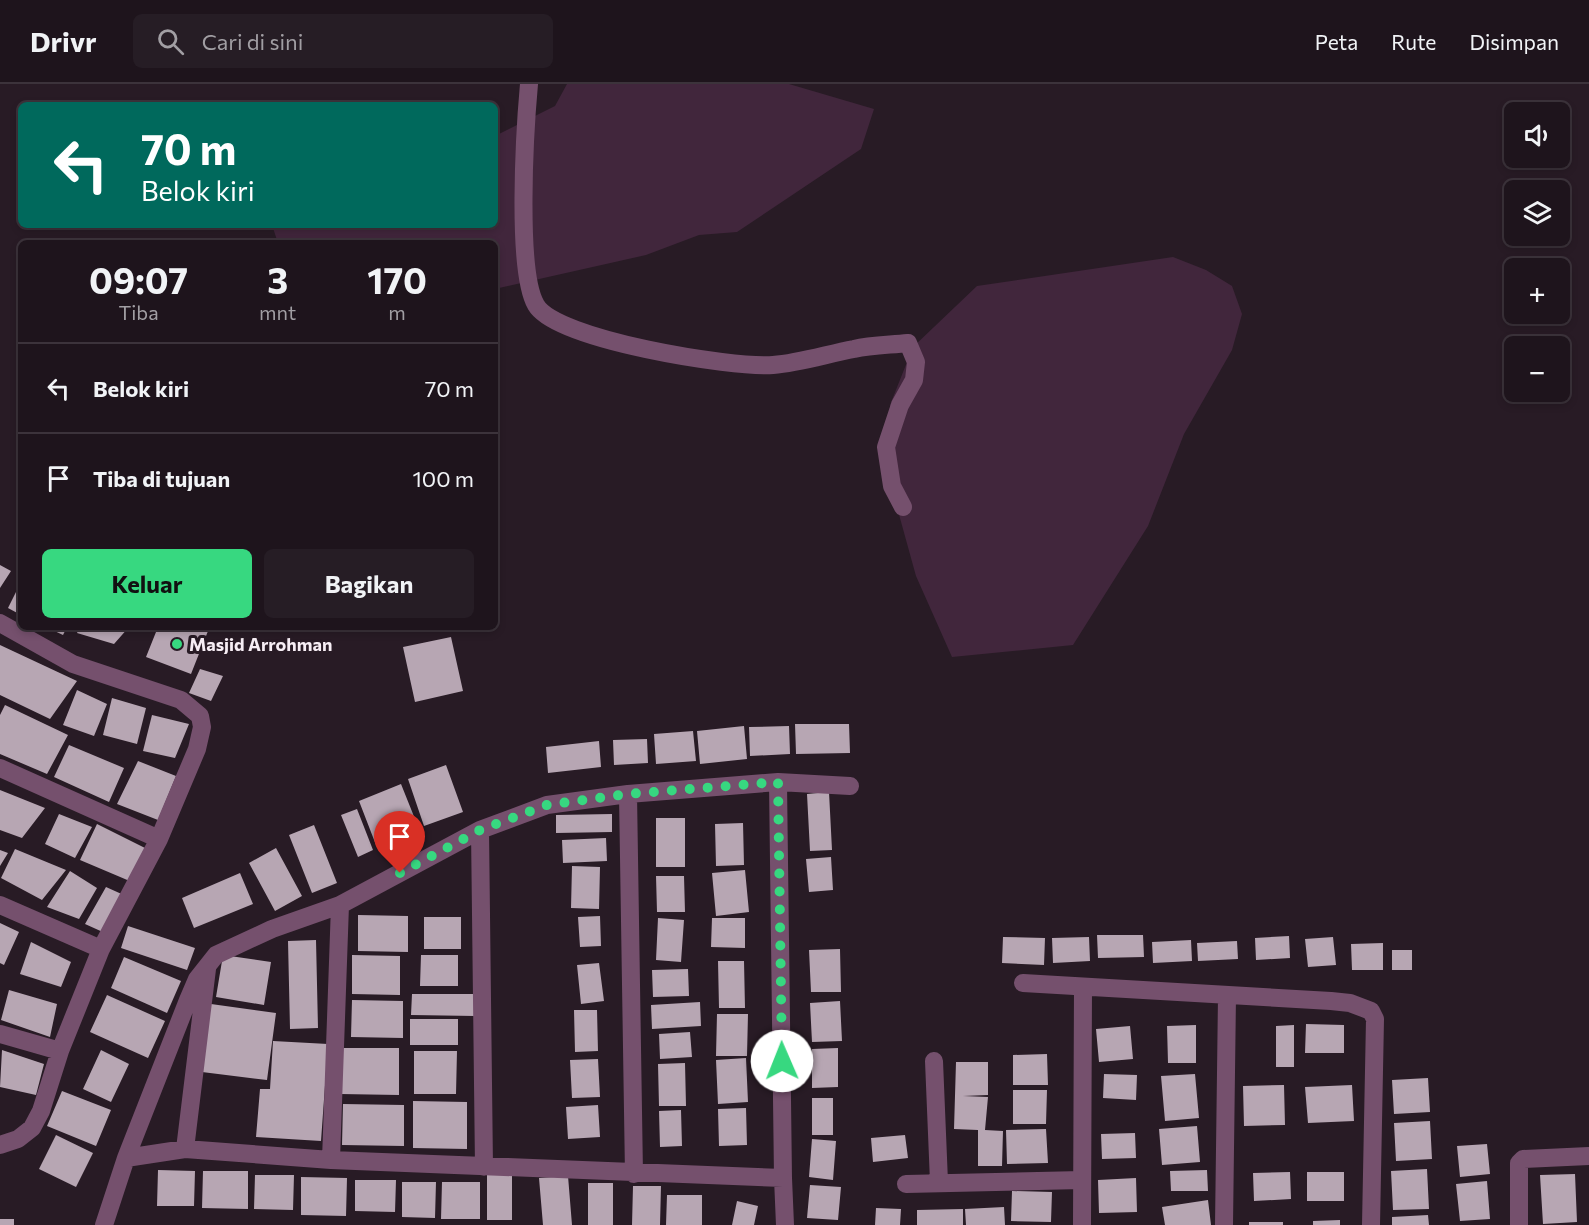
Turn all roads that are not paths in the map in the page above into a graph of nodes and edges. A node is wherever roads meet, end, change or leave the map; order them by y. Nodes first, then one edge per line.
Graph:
1 (529, 84) edge
2 (903, 507) dead end
3 (0, 623) edge
4 (0, 768) edge
5 (778, 782) junction
6 (850, 786) dead end
7 (628, 794) junction
8 (480, 830) junction
9 (159, 839) junction
10 (0, 904) edge
11 (340, 905) junction
12 (100, 949) junction
13 (208, 963) junction
14 (1023, 983) dead end
15 (1083, 988) junction
16 (1227, 996) junction
17 (0, 1034) edge
18 (60, 1051) junction
19 (934, 1061) dead end
20 (0, 1145) edge
21 (185, 1149) junction
22 (1589, 1156) edge
23 (126, 1158) junction
24 (331, 1160) junction
25 (484, 1167) junction
26 (634, 1174) junction
27 (783, 1178) junction
28 (1082, 1180) junction
29 (939, 1182) junction
30 (906, 1184) dead end
31 (104, 1225) edge
32 (785, 1225) edge
33 (1082, 1225) edge
34 (1224, 1225) edge
35 (1371, 1225) edge
36 (1519, 1225) edge

1 - 2 street
3 - 9 street
4 - 9 street
5 - 6 street
5 - 7 street
5 - 27 street
7 - 8 street
7 - 26 street
8 - 11 street
8 - 25 street
9 - 12 street
10 - 12 street
11 - 13 street
11 - 24 street
12 - 18 street
13 - 21 street
13 - 23 street
14 - 15 street
15 - 16 street
15 - 28 street
16 - 34 street
16 - 35 street
17 - 18 street
18 - 20 street
19 - 29 street
21 - 23 street
21 - 24 street
22 - 36 street
23 - 31 street
24 - 25 street
25 - 26 street
26 - 27 street
27 - 32 street
28 - 29 street
28 - 33 street
29 - 30 street

